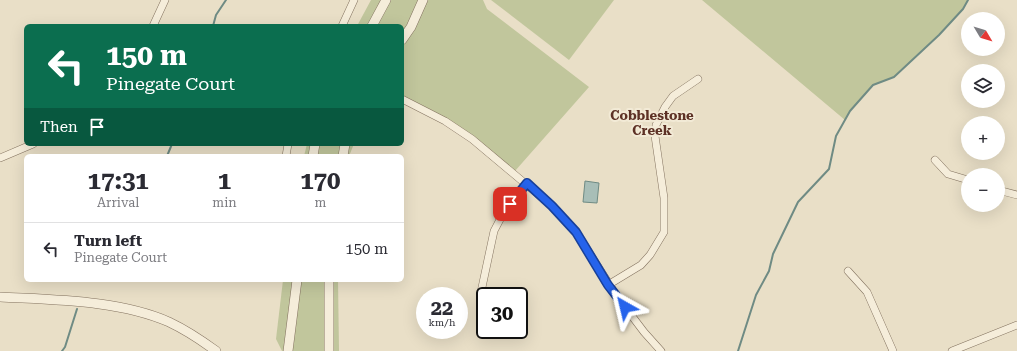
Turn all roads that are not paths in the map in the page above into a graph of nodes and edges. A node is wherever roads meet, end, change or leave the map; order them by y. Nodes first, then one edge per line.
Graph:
1 (165, 0) edge
2 (354, 0) edge
3 (386, 0) edge
4 (423, 0) edge
5 (154, 24) edge
6 (343, 24) edge
7 (373, 24) edge
8 (404, 37) edge
9 (698, 79) dead end
10 (404, 100) edge
11 (28, 146) edge
12 (0, 158) edge
13 (934, 160) dead end
14 (961, 178) edge
15 (527, 183) junction
16 (1005, 192) edge
17 (1017, 195) edge
18 (848, 271) dead end
19 (297, 282) edge
20 (329, 282) edge
21 (608, 285) junction
22 (481, 287) edge
23 (0, 297) edge
24 (1017, 324) edge
25 (216, 351) edge
26 (288, 351) edge
27 (329, 351) edge
28 (661, 351) edge
29 (892, 351) edge
30 (952, 351) edge

1 - 5 street
2 - 6 street
3 - 7 street
4 - 8 street
9 - 21 street
10 - 15 street
11 - 12 street
13 - 14 street
15 - 21 street
15 - 22 street
16 - 17 street
18 - 29 street
19 - 26 street
20 - 27 street
21 - 28 street
23 - 25 street
24 - 30 street

